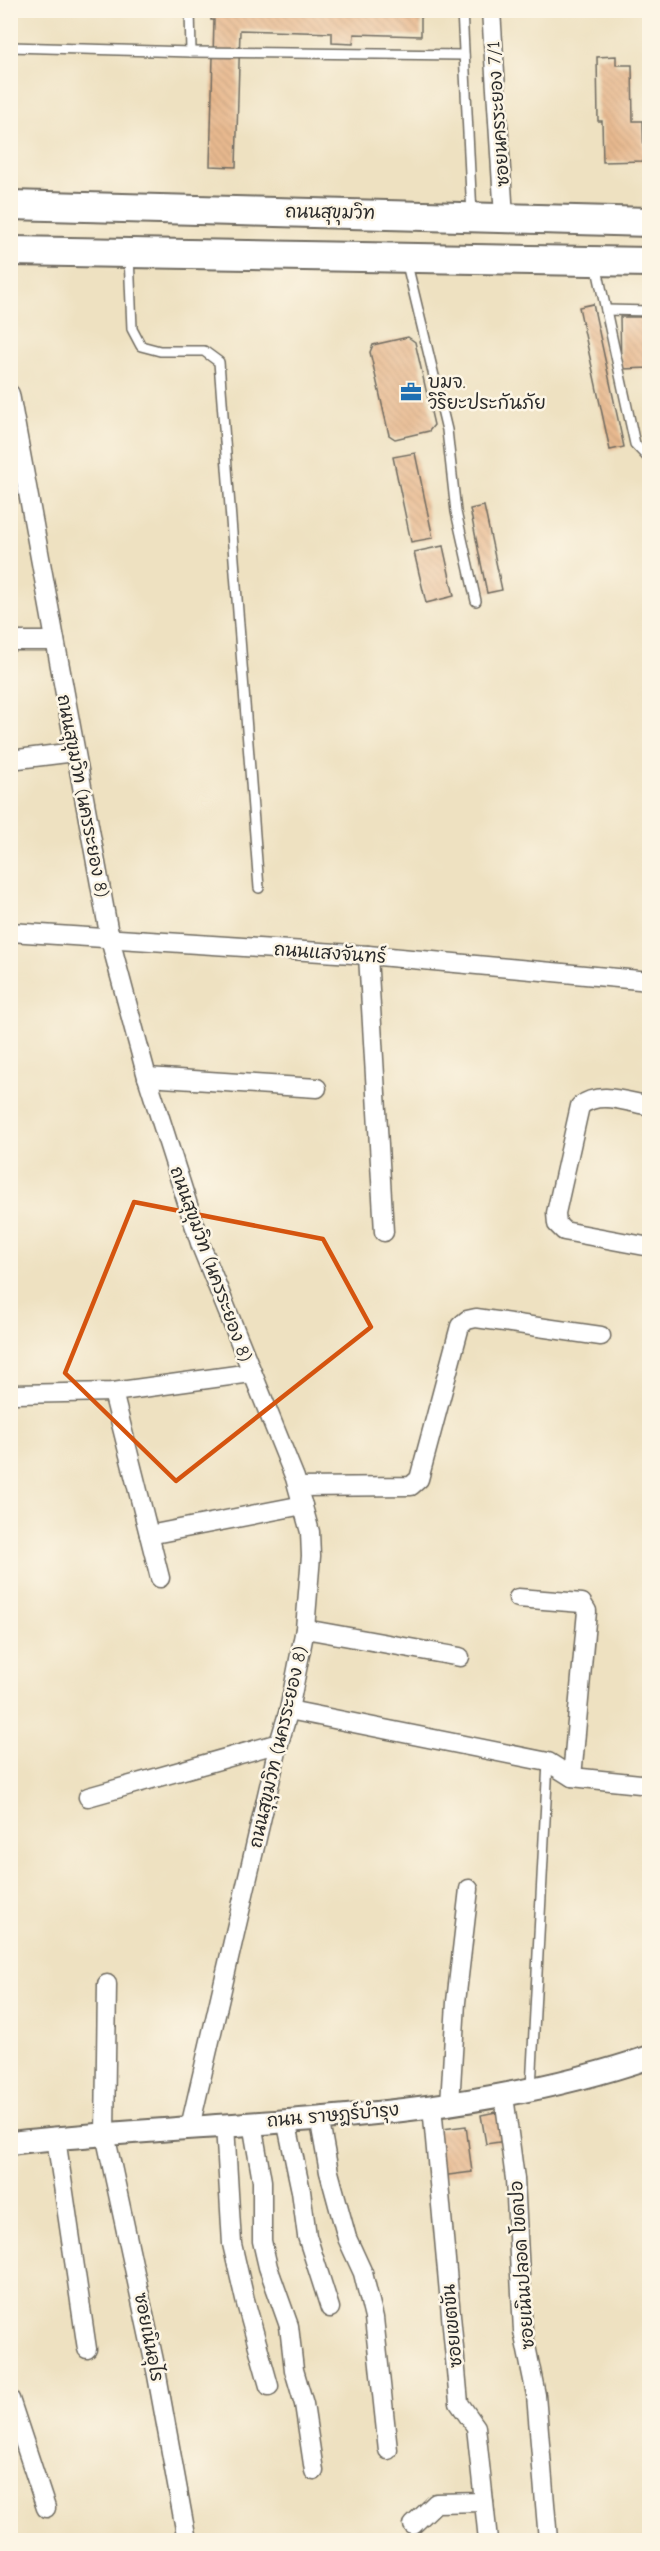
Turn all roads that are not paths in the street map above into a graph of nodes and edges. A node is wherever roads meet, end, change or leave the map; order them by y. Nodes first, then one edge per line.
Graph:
1 (190, 10) edge
2 (462, 10) edge
3 (491, 10) edge
4 (10, 47) edge
5 (191, 52) junction
6 (464, 55) junction
7 (10, 205) edge
8 (188, 209) junction
9 (472, 216) junction
10 (504, 217) junction
11 (650, 222) edge
12 (10, 251) edge
13 (129, 252) junction
14 (188, 253) junction
15 (405, 258) junction
16 (596, 262) junction
17 (650, 262) edge
18 (606, 310) junction
19 (650, 311) edge
20 (10, 394) edge
21 (650, 460) edge
22 (476, 601) dead end
23 (10, 641) edge
24 (55, 641) junction
25 (75, 752) junction
26 (10, 760) edge
27 (259, 888) dead end
28 (10, 932) edge
29 (110, 939) junction
30 (368, 955) junction
31 (650, 981) edge
32 (147, 1077) junction
33 (317, 1088) dead end
34 (650, 1106) edge
35 (384, 1232) dead end
36 (650, 1247) edge
37 (601, 1336) dead end
38 (251, 1373) junction
39 (112, 1392) junction
40 (16, 1394) dead end
41 (298, 1487) junction
42 (303, 1505) junction
43 (149, 1535) junction
44 (160, 1578) dead end
45 (518, 1598) dead end
46 (305, 1629) junction
47 (460, 1657) dead end
48 (289, 1710) junction
49 (279, 1743) junction
50 (548, 1762) junction
51 (572, 1777) junction
52 (650, 1785) edge
53 (88, 1797) dead end
54 (469, 1889) dead end
55 (107, 1984) dead end
56 (650, 2056) edge
57 (531, 2091) junction
58 (504, 2096) junction
59 (441, 2105) junction
60 (319, 2117) junction
61 (286, 2120) junction
62 (252, 2123) junction
63 (225, 2125) junction
64 (190, 2127) junction
65 (105, 2134) junction
66 (56, 2138) junction
67 (10, 2143) edge
68 (330, 2308) dead end
69 (87, 2349) dead end
70 (269, 2386) dead end
71 (10, 2399) edge
72 (388, 2450) dead end
73 (314, 2471) dead end
74 (484, 2502) junction
75 (46, 2508) dead end
76 (413, 2524) dead end
77 (187, 2541) edge
78 (488, 2541) edge
79 (548, 2541) edge

1 - 5 lane
2 - 6 lane
3 - 10 street, ซอยนครระยอง 7/1
4 - 5 lane
5 - 6 lane
6 - 9 lane
7 - 8 main road, ถนนสุขุมวิท
8 - 9 main road, ถนนสุขุมวิท
8 - 14 main road
9 - 10 main road, ถนนสุขุมวิท
10 - 11 main road, ถนนสุขุมวิท
12 - 13 main road
13 - 14 main road
13 - 27 lane
14 - 15 main road
15 - 16 main road
15 - 22 lane
16 - 17 main road
16 - 18 lane
18 - 19 lane
18 - 21 lane
20 - 24 street, ถนนสุขุมวิท (นครระยอง 8)
23 - 24 street
24 - 25 street, ถนนสุขุมวิท (นครระยอง 8)
25 - 26 street
25 - 29 street, ถนนสุขุมวิท (นครระยอง 8)
28 - 29 street, ถนนแสงจันทร์
29 - 30 street, ถนนแสงจันทร์
29 - 32 street, ถนนสุขุมวิท (นครระยอง 8)
30 - 31 street, ถนนแสงจันทร์
30 - 35 street
32 - 33 street
32 - 38 street, ถนนสุขุมวิท (นครระยอง 8)
34 - 36 street
37 - 41 street
38 - 39 street
38 - 41 street, ถนนสุขุมวิท (นครระยอง 8)
39 - 40 street
39 - 43 street
41 - 42 street, ถนนสุขุมวิท (นครระยอง 8)
42 - 43 street
42 - 46 street, ถนนสุขุมวิท (นครระยอง 8)
43 - 44 street
45 - 51 street
46 - 47 street
46 - 48 street, ถนนสุขุมวิท (นครระยอง 8)
48 - 49 street, ถนนสุขุมวิท (นครระยอง 8)
48 - 50 street
49 - 53 street
49 - 64 street, ถนนสุขุมวิท (นครระยอง 8)
50 - 51 street
50 - 57 lane
51 - 52 street
54 - 59 street, ซอยเขตขัน
55 - 65 street, ซอยเนินอุไร
56 - 57 street, ถนน ราษฎร์บำรุง
57 - 58 street, ถนน ราษฎร์บำรุง
58 - 59 street, ถนน ราษฎร์บำรุง
58 - 79 street, ซอยเนินปลอด โขดปอ
59 - 60 street, ถนน ราษฎร์บำรุง
59 - 74 street, ซอยเขตขัน
60 - 61 street, ถนน ราษฎร์บำรุง
60 - 72 street
61 - 62 street, ถนน ราษฎร์บำรุง
61 - 68 street
62 - 63 street, ถนน ราษฎร์บำรุง
62 - 73 street
63 - 64 street, ถนน ราษฎร์บำรุง
63 - 70 street
64 - 65 street, ถนน ราษฎร์บำรุง
65 - 66 street, ถนน ราษฎร์บำรุง
65 - 77 street, ซอยเนินอุไร
66 - 67 street, ถนน ราษฎร์บำรุง
66 - 69 street
71 - 75 street
74 - 76 street
74 - 78 street, ซอยเขตขัน

